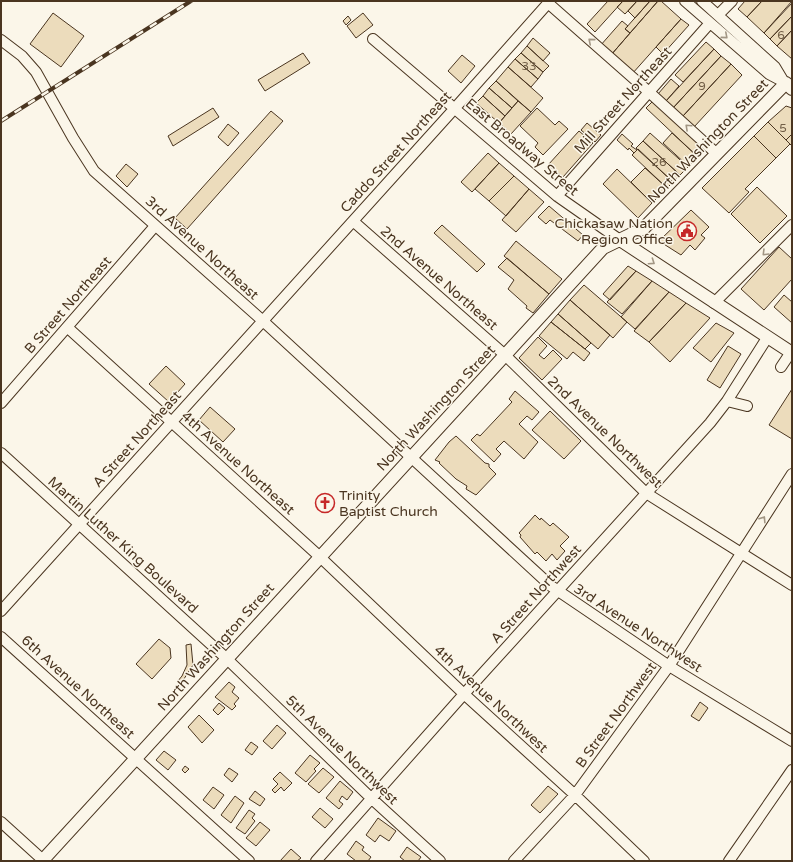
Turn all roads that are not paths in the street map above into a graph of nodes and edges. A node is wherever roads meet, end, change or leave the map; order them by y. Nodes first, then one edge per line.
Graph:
1 (685, 1) edge
2 (702, 1) edge
3 (732, 1) edge
4 (549, 2) edge
5 (718, 15) junction
6 (710, 23) junction
7 (373, 39) dead end
8 (1, 40) edge
9 (790, 83) edge
10 (649, 92) junction
11 (455, 108) junction
12 (717, 154) junction
13 (557, 196) junction
14 (353, 221) junction
15 (792, 225) edge
16 (155, 226) junction
17 (620, 240) junction
18 (714, 303) junction
19 (263, 321) junction
20 (67, 327) junction
21 (768, 338) junction
22 (791, 353) edge
23 (505, 355) junction
24 (780, 367) dead end
25 (727, 401) junction
26 (1, 403) edge
27 (747, 406) dead end
28 (172, 421) junction
29 (1, 453) edge
30 (410, 457) junction
31 (792, 474) edge
32 (646, 493) junction
33 (80, 523) junction
34 (741, 552) junction
35 (320, 556) junction
36 (792, 585) edge
37 (558, 591) junction
38 (1, 611) edge
39 (1, 637) edge
40 (226, 658) junction
41 (668, 666) junction
42 (464, 694) junction
43 (792, 741) edge
44 (136, 758) junction
45 (792, 770) edge
46 (575, 795) junction
47 (372, 798) junction
48 (1, 822) edge
49 (43, 861) edge
50 (248, 861) edge
51 (316, 861) edge
52 (440, 861) edge
53 (514, 861) edge
54 (644, 861) edge
55 (729, 861) edge

1 - 6 street
2 - 5 street
3 - 5 street
10 -> 4 street
4 - 11 street, Caddo Street Northeast
5 - 9 street
6 -> 9 street
6 - 10 street, Mill Street Northeast
7 - 11 street, East Broadway Street
8 - 16 street, 3rd Avenue Northeast
9 - 12 main road, North Washington Street
12 -> 10 street
10 - 13 street, Mill Street Northeast
11 - 13 street, East Broadway Street
11 - 14 street, Caddo Street Northeast
12 - 17 main road, North Washington Street
13 - 17 street, East Broadway Street
14 - 19 street, Caddo Street Northeast
14 - 23 street, 2nd Avenue Northeast
15 -> 18 street
16 - 19 street, 3rd Avenue Northeast
16 - 20 street, B Street Northeast
17 -> 18 main road
17 - 23 main road, North Washington Street
18 - 21 main road
19 - 28 street, A Street Northeast
19 - 30 street, 3rd Avenue Northeast
20 - 26 street, B Street Northeast
20 - 28 street, 4th Avenue Northeast
21 - 22 main road
21 - 25 street, A Street Northwest
22 - 24 street
23 - 30 main road, North Washington Street
23 - 32 street, 2nd Avenue Northwest
25 - 27 street
25 - 32 street, A Street Northwest
28 - 33 street, A Street Northeast
28 - 35 street, 4th Avenue Northeast
29 - 33 street, Martin Luther King Boulevard
30 - 35 main road, North Washington Street
30 - 37 street, 3rd Avenue Northwest
34 -> 31 street, B Street Northwest
32 - 34 street, 2nd Avenue Northwest
32 - 37 street, A Street Northwest
33 - 38 street, A Street Northeast
33 - 40 street, Martin Luther King Boulevard
34 - 36 street, 2nd Avenue Northwest
34 - 41 street, B Street Northwest
35 - 40 main road, North Washington Street
35 - 42 street, 4th Avenue Northwest
37 - 41 street, 3rd Avenue Northwest
37 - 42 street, A Street Northwest
39 - 44 street, 6th Avenue Northeast
40 - 44 main road, North Washington Street
40 - 47 street, 5th Avenue Northwest
41 - 43 street, 3rd Avenue Northwest
41 - 46 street, B Street Northwest
42 - 46 street, 4th Avenue Northwest
42 - 47 street, A Street Northwest
44 - 49 main road, North Washington Street
44 - 50 street, 6th Avenue Northeast
45 - 55 street
46 - 53 street, B Street Northwest
46 - 54 street, 4th Avenue Northwest
47 - 51 street, A Street Northwest
47 - 52 street, 5th Avenue Northwest
48 - 49 street

